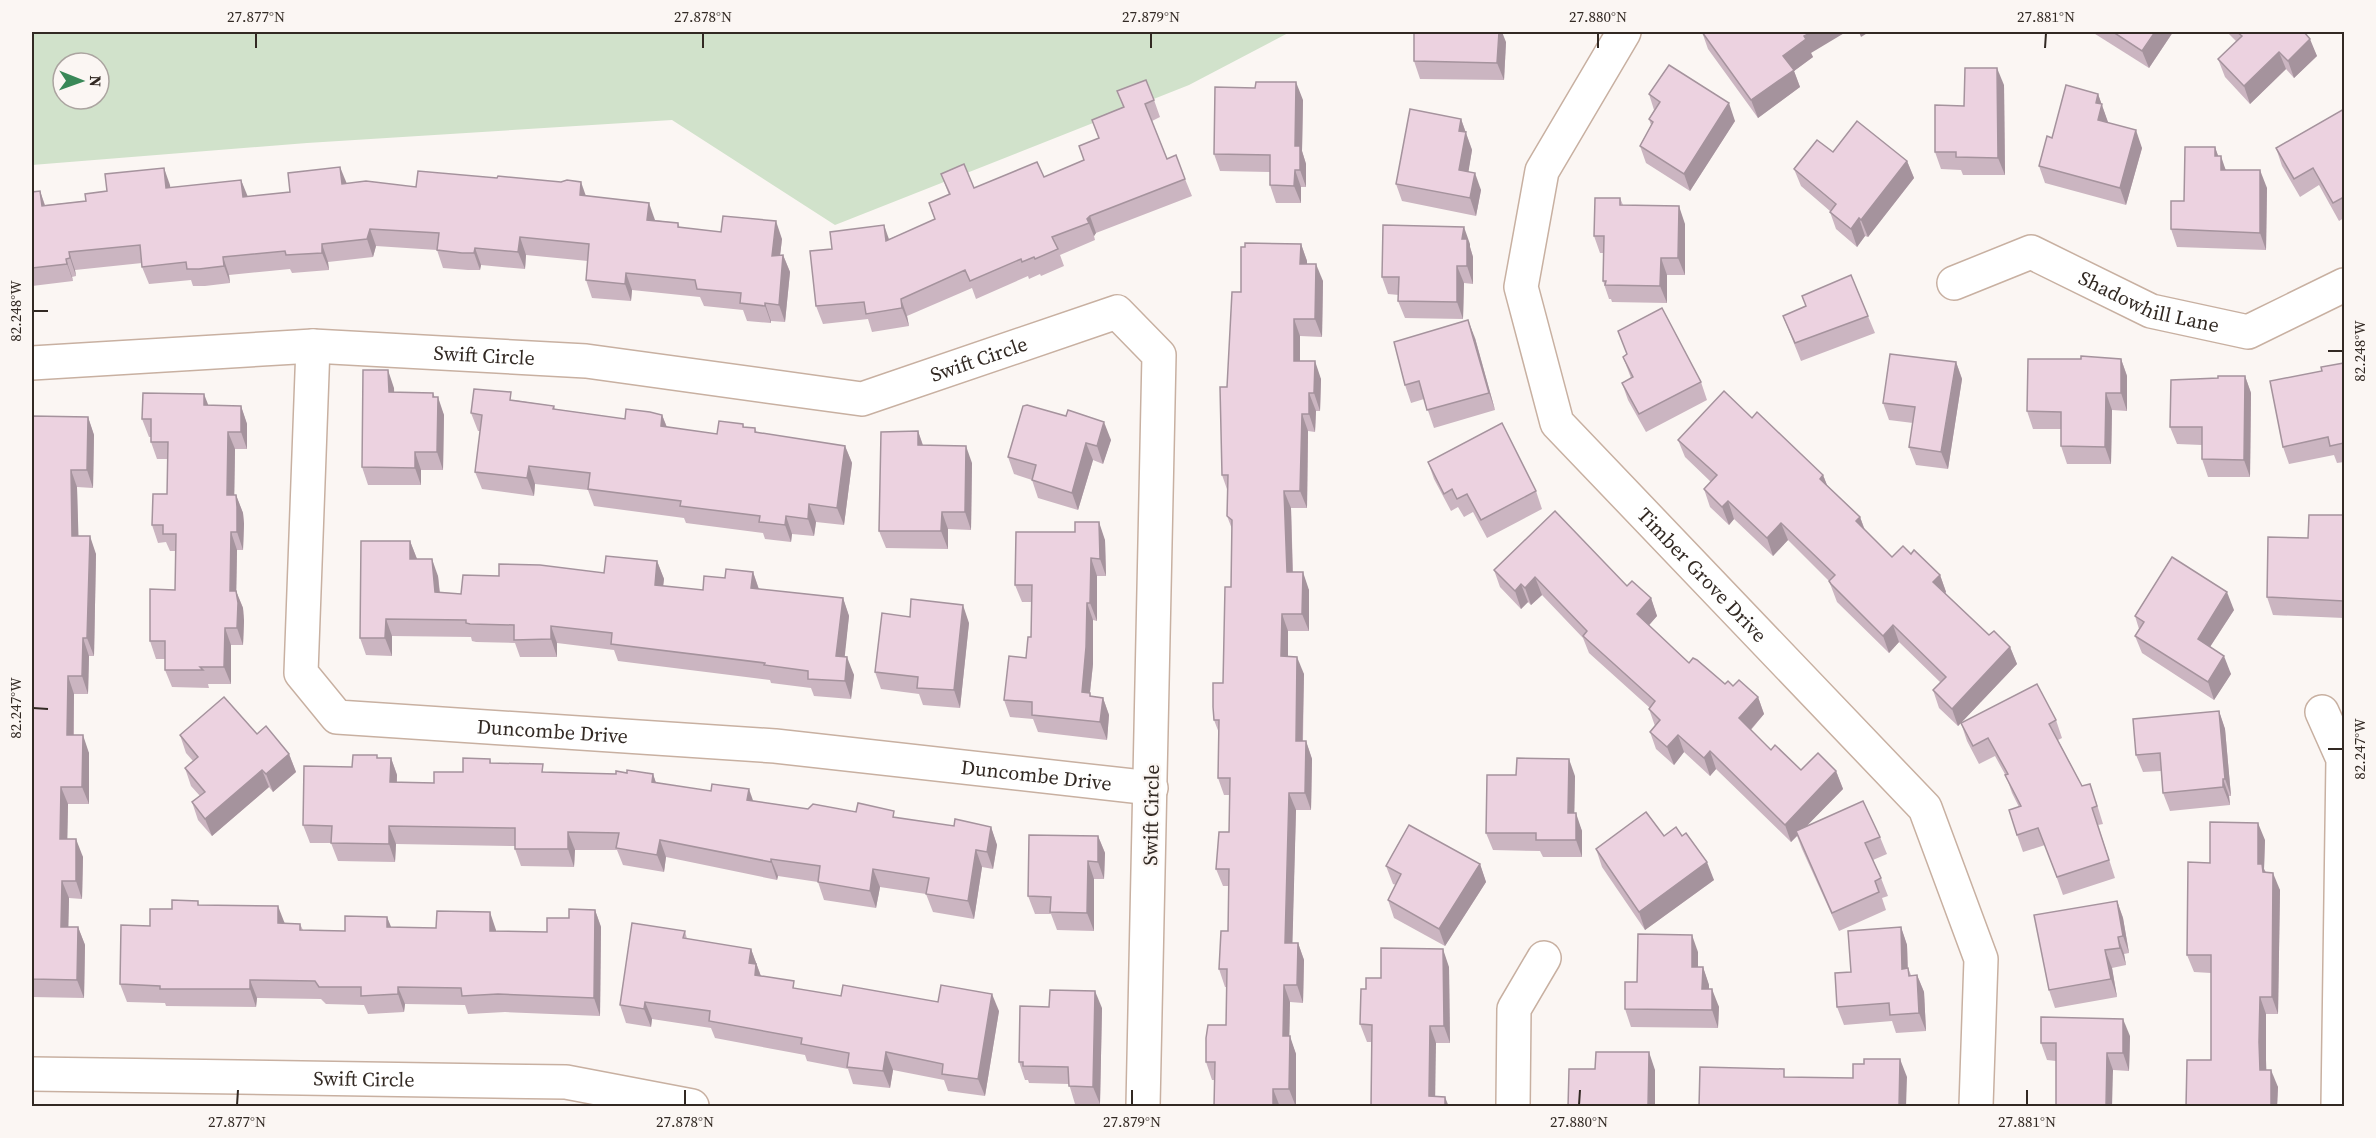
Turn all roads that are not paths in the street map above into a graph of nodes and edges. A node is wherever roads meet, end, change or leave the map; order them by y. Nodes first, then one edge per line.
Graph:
1 (1624, 32) edge
2 (1954, 283) dead end
3 (2344, 285) edge
4 (313, 346) junction
5 (32, 363) edge
6 (2322, 712) dead end
7 (1151, 788) junction
8 (1544, 958) dead end
9 (32, 1074) edge
10 (692, 1107) edge
11 (1143, 1107) edge
12 (1513, 1107) edge
13 (1976, 1107) edge
14 (2338, 1107) edge

1 - 13 street, Timber Grove Drive
2 - 3 street, Shadowhill Lane
4 - 5 street, Swift Circle
4 - 7 street, Duncombe Drive
4 - 7 street, Swift Circle
6 - 14 street
7 - 11 street, Swift Circle
8 - 12 street
9 - 10 street, Swift Circle

